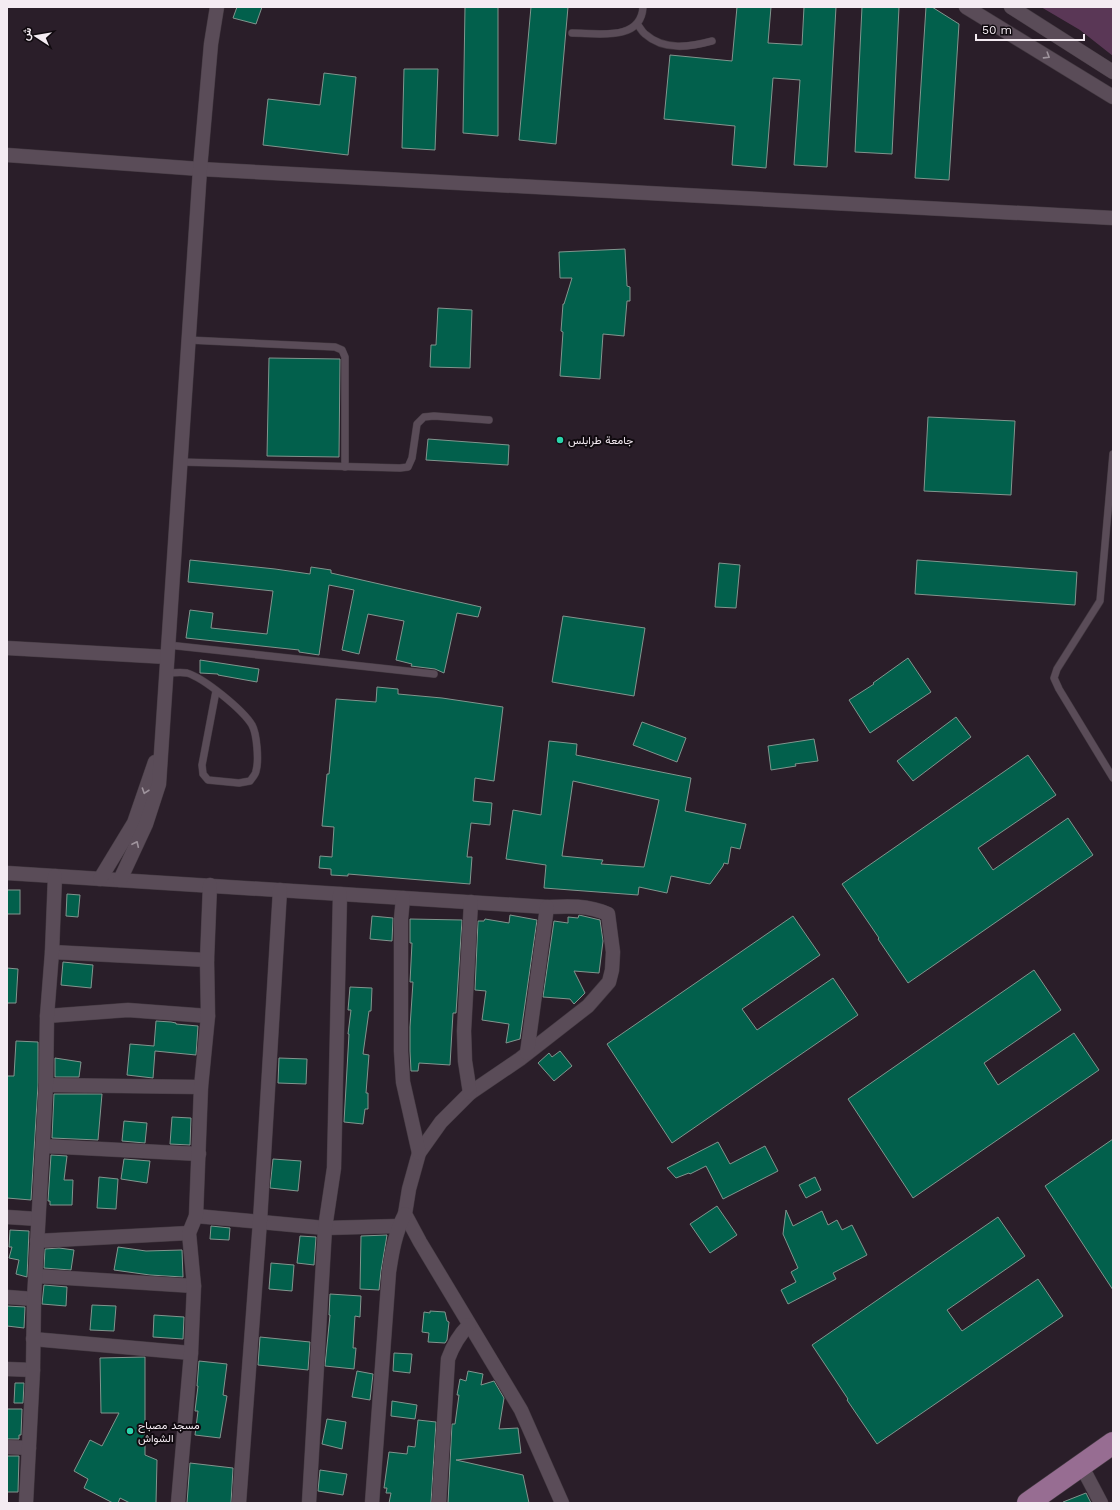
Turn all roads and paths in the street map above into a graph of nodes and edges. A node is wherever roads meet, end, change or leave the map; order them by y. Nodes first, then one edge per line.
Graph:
1 (217, 7) edge
2 (643, 7) edge
3 (966, 7) edge
4 (1011, 7) edge
5 (638, 24) junction
6 (572, 33) dead end
7 (712, 41) dead end
8 (1113, 72) edge
9 (1113, 97) edge
10 (7, 155) edge
11 (200, 169) junction
12 (1113, 218) edge
13 (188, 340) junction
14 (489, 420) dead end
15 (1113, 454) edge
16 (180, 462) junction
17 (345, 467) junction
18 (7, 648) edge
19 (167, 651) junction
20 (166, 673) junction
21 (434, 674) dead end
22 (216, 691) junction
23 (161, 740) junction
24 (1113, 778) edge
25 (7, 872) edge
26 (55, 876) junction
27 (100, 879) junction
28 (120, 880) junction
29 (210, 886) junction
30 (280, 890) junction
31 (340, 894) junction
32 (403, 898) junction
33 (471, 902) junction
34 (547, 907) junction
35 (52, 952) junction
36 (207, 960) junction
37 (47, 1016) junction
38 (208, 1016) junction
39 (527, 1053) junction
40 (46, 1085) junction
41 (201, 1087) junction
42 (470, 1093) junction
43 (43, 1146) junction
44 (420, 1153) junction
45 (199, 1154) junction
46 (196, 1216) junction
47 (7, 1217) edge
48 (38, 1219) junction
49 (402, 1220) junction
50 (260, 1221) junction
51 (325, 1228) junction
52 (189, 1233) junction
53 (37, 1241) junction
54 (36, 1276) junction
55 (194, 1286) junction
56 (7, 1297) edge
57 (34, 1298) junction
58 (470, 1325) junction
59 (33, 1339) junction
60 (190, 1353) junction
61 (7, 1369) edge
62 (33, 1370) junction
63 (7, 1446) edge
64 (29, 1448) junction
65 (1111, 1448) edge
66 (1081, 1466) junction
67 (1034, 1501) edge
68 (26, 1503) edge
69 (178, 1503) edge
70 (238, 1503) edge
71 (309, 1503) edge
72 (372, 1503) edge
73 (439, 1503) edge
74 (562, 1503) edge
75 (1102, 1503) edge

1 - 11 street
2 - 5 lane
3 -> 9 street
4 - 8 street
5 - 6 lane
5 - 7 lane
10 - 11 street
11 - 12 street
11 - 13 street
13 - 16 street
13 - 17 lane
14 - 17 lane
15 - 24 lane
16 - 17 lane
16 - 19 street
18 - 19 street
19 - 20 street
19 - 21 lane
20 - 22 lane
20 - 23 street
22 - 22 lane
23 -> 27 street
28 -> 23 street
25 - 26 street
26 - 27 street
26 - 35 street
27 - 28 street
28 - 29 street
29 - 30 street
29 - 36 street
30 - 31 street
30 - 50 street
31 - 32 street
31 - 51 street
32 - 33 street
32 - 44 street
33 - 34 street
33 - 42 street
34 - 39 street
34 - 39 street
35 - 36 street
35 - 37 street
36 - 38 street
37 - 38 street
37 - 40 street
38 - 41 street
39 - 42 street
40 - 41 street
40 - 43 street
41 - 45 street
42 - 44 street
43 - 45 street
43 - 48 street
44 - 49 street
45 - 46 street
46 - 50 street
46 - 52 street
47 - 48 street
48 - 53 street
49 - 51 street
49 - 58 street
49 - 72 street
50 - 51 street
50 - 70 street
51 - 71 street
52 - 53 street
52 - 55 street
53 - 54 street
54 - 55 street
54 - 57 street
55 - 60 street
56 - 57 street
57 - 59 street
58 - 73 street
58 - 74 street
59 - 60 street
59 - 62 street
60 - 69 street
61 - 62 street
62 - 64 street
63 - 64 street
64 - 68 street
65 - 66 main road
66 - 67 main road
66 - 75 street

